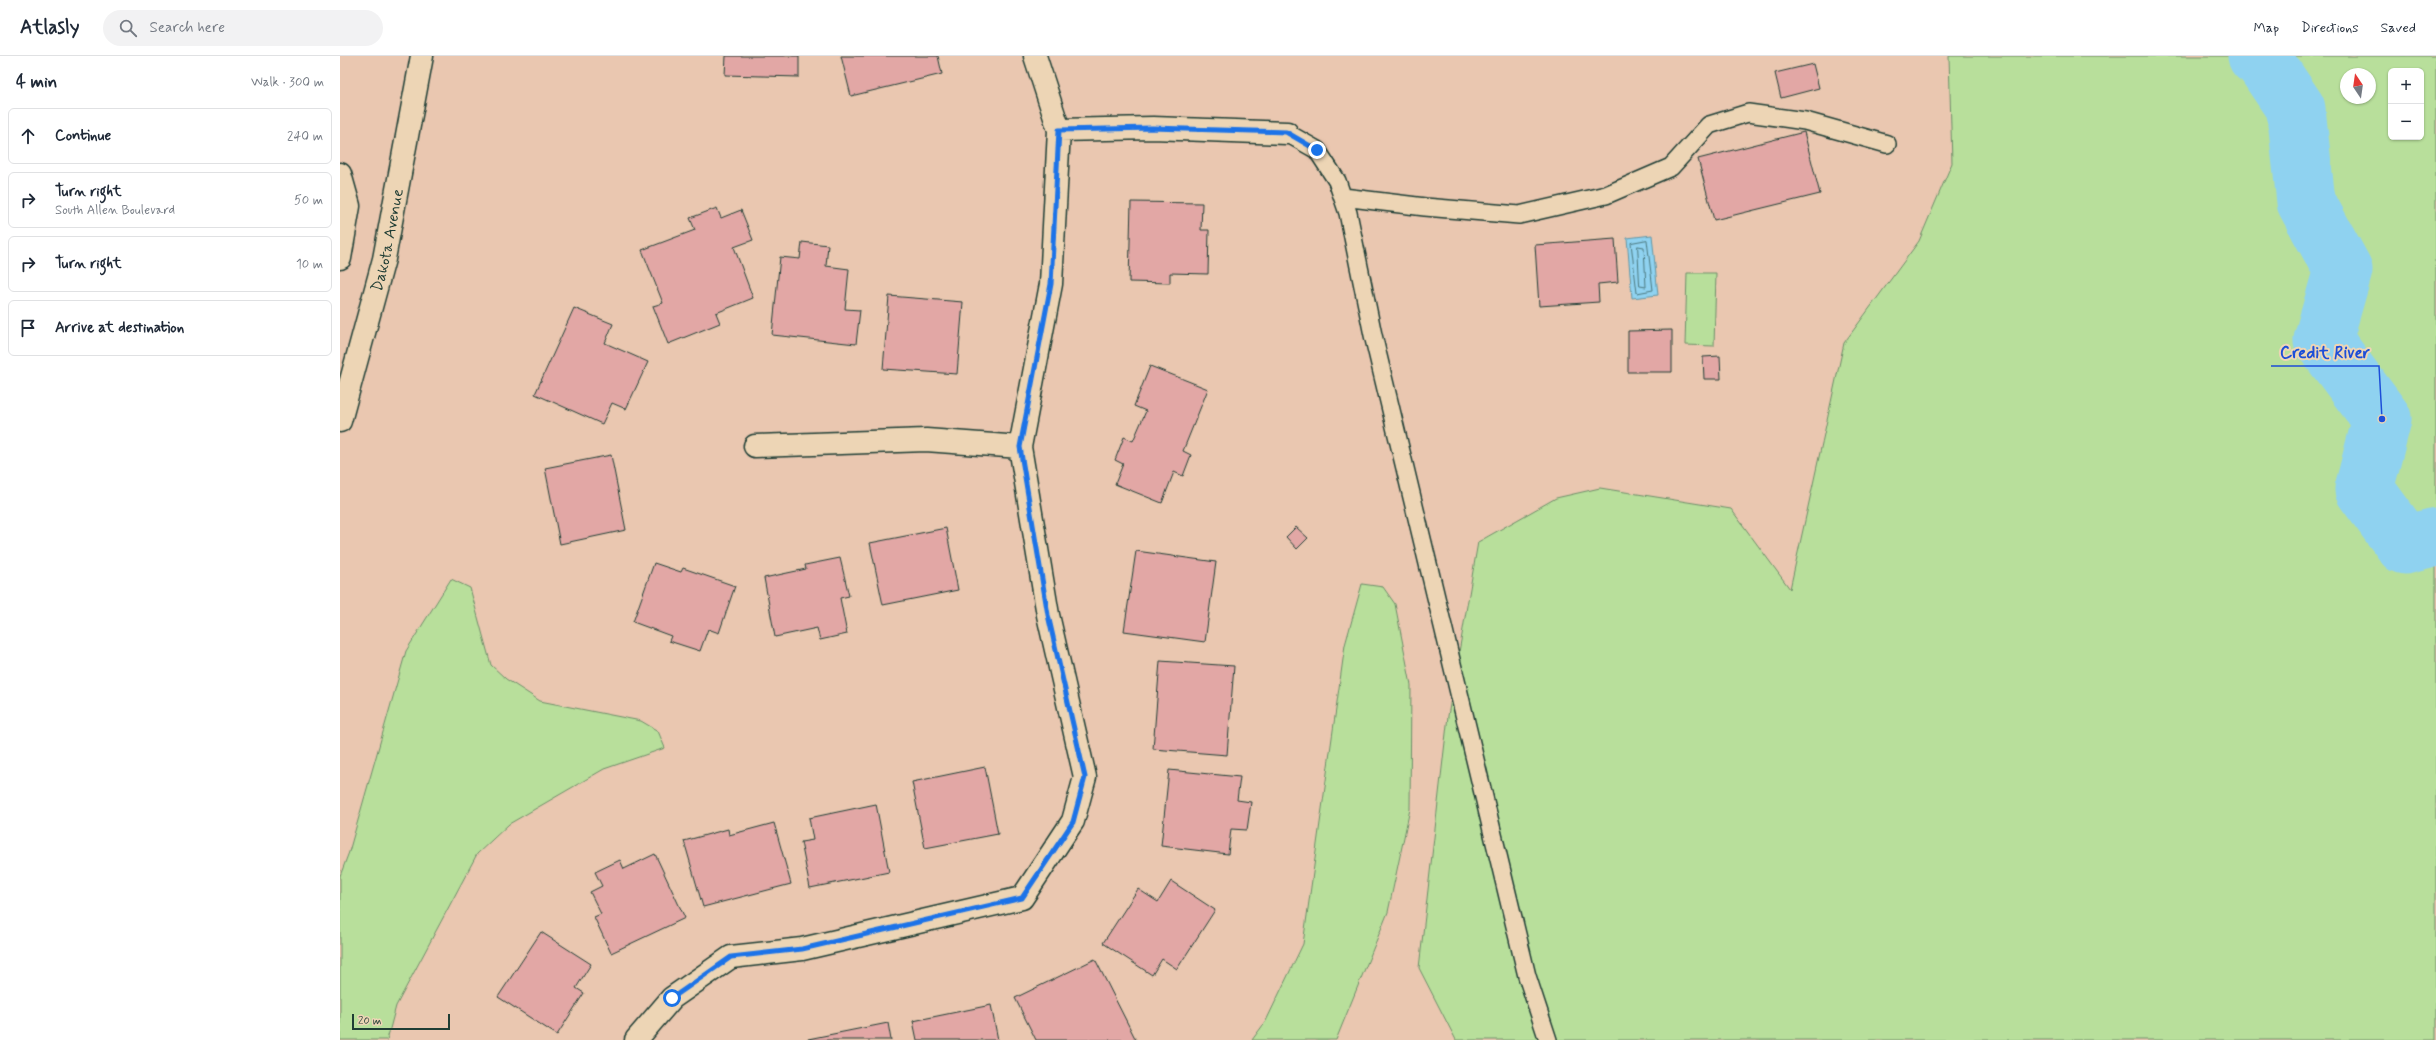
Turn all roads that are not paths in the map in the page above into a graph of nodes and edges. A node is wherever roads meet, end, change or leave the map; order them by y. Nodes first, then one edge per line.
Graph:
1 (422, 56) edge
2 (1035, 56) edge
3 (1059, 130) junction
4 (1286, 132) joint
5 (1887, 144) dead end
6 (340, 174) edge
7 (1343, 197) junction
8 (340, 258) edge
9 (340, 421) edge
10 (755, 446) dead end
11 (1020, 447) junction
12 (636, 1040) edge
13 (1548, 1040) edge

1 - 9 street, Dakota Avenue
2 - 3 street
3 - 4 street
3 - 11 street
4 - 7 lane
5 - 7 lane
6 - 8 street
7 - 13 lane
10 - 11 street
11 - 12 street

